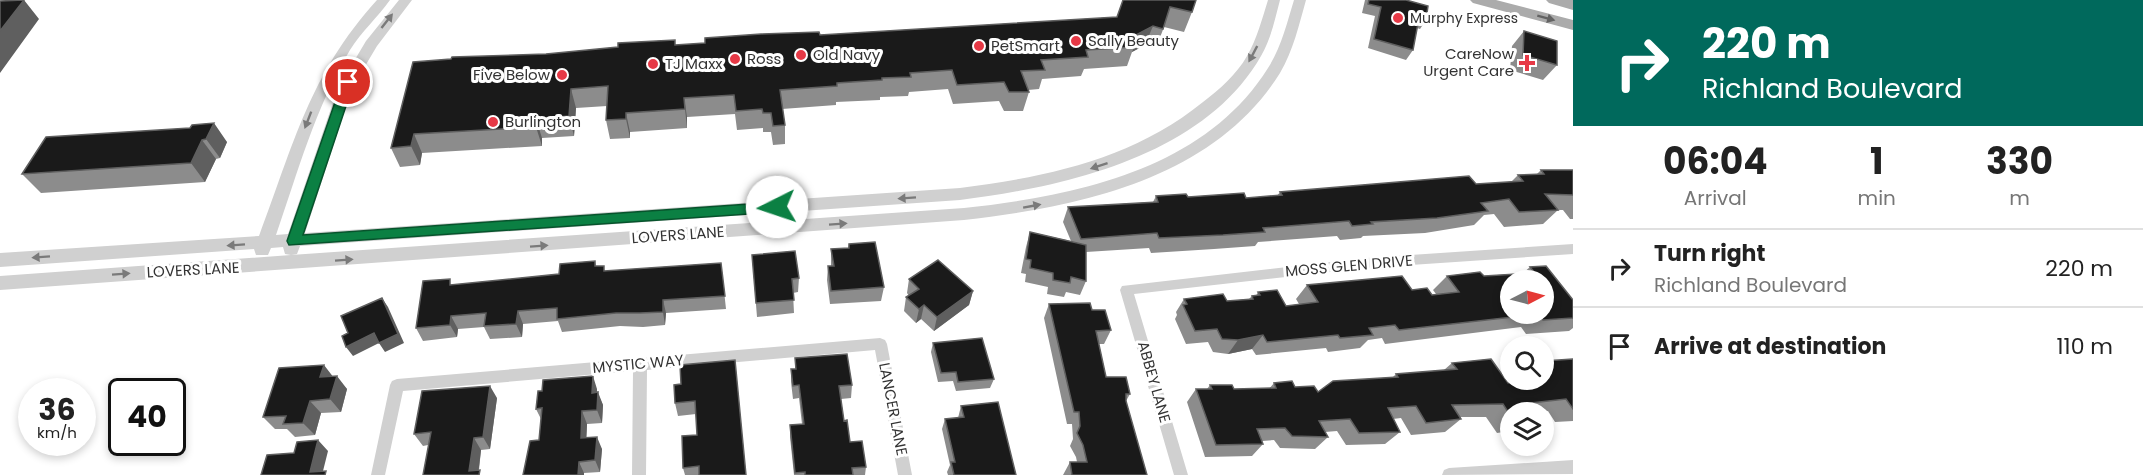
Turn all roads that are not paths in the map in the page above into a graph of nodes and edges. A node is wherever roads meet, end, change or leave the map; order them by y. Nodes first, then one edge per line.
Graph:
1 (384, 0) edge
2 (406, 0) edge
3 (1274, 0) edge
4 (1300, 0) edge
5 (1478, 0) edge
6 (1554, 0) edge
7 (1573, 5) edge
8 (1573, 25) edge
9 (344, 48) junction
10 (367, 50) junction
11 (294, 241) junction
12 (265, 243) junction
13 (1573, 249) edge
14 (0, 260) edge
15 (286, 264) junction
16 (256, 267) junction
17 (0, 283) edge
18 (1126, 290) joint
19 (880, 344) joint
20 (640, 364) junction
21 (1573, 467) edge
22 (378, 475) edge
23 (639, 475) edge
24 (905, 475) edge
25 (1181, 475) edge
26 (1449, 475) edge

1 - 9 street
10 -> 2 street
3 -> 11 street, LOVERS LANE
15 -> 4 street, LOVERS LANE
5 -> 8 main road
6 - 7 main road
9 - 10 street
9 -> 12 street
10 - 11 street
11 - 12 street, LOVERS LANE
11 - 15 street
12 -> 14 street, LOVERS LANE
12 - 16 street
13 - 18 street, MOSS GLEN DRIVE
15 - 16 street, LOVERS LANE
17 -> 16 street, LOVERS LANE
18 - 25 street, ABBEY LANE
19 - 20 street, MYSTIC WAY
19 - 24 street, LANCER LANE
20 - 22 street, MYSTIC WAY
20 - 23 street
21 - 26 street

